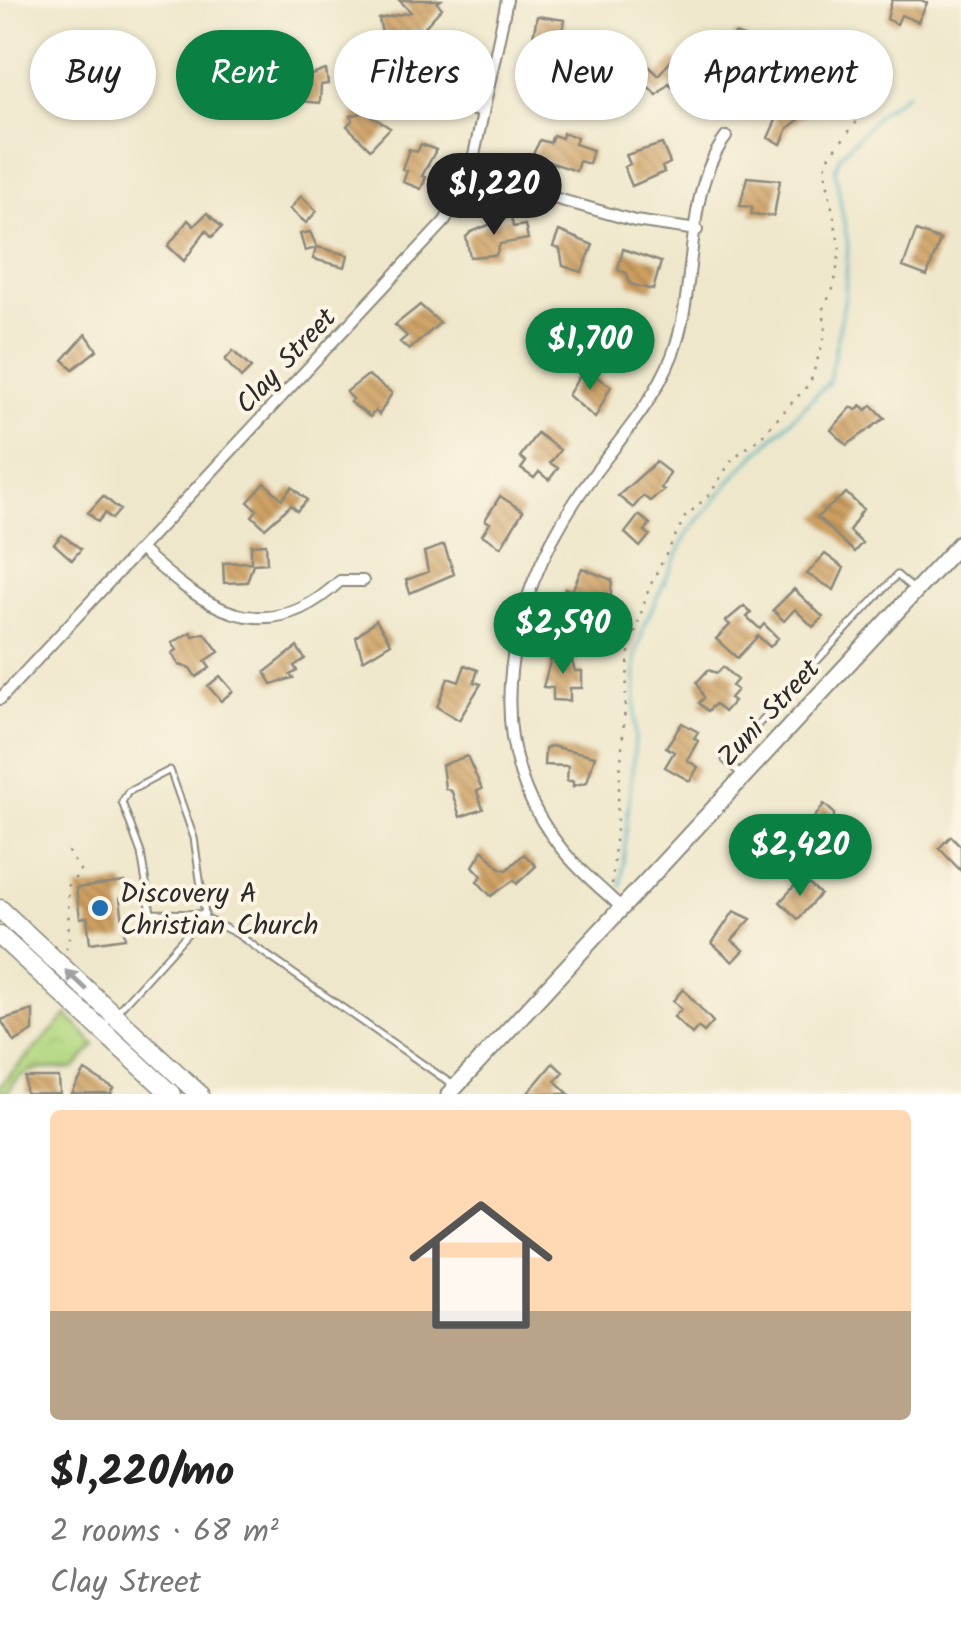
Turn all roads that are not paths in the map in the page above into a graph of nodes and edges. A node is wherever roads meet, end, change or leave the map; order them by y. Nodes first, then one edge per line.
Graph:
1 (507, 0) edge
2 (495, 54) edge
3 (480, 120) edge
4 (726, 137) dead end
5 (470, 174) junction
6 (697, 230) junction
7 (961, 542) edge
8 (140, 549) junction
9 (364, 581) dead end
10 (915, 591) junction
11 (0, 700) edge
12 (742, 776) junction
13 (622, 907) junction
14 (0, 909) edge
15 (204, 915) junction
16 (0, 936) edge
17 (114, 1015) junction
18 (101, 1030) junction
19 (452, 1091) edge
20 (170, 1094) edge
21 (199, 1094) edge

1 - 2 street, Clay Street
3 - 5 street, Clay Street
4 - 6 street
5 - 6 street
5 - 8 street, Clay Street
6 - 13 street
7 - 10 street, Zuni Street
8 - 9 street
8 - 11 street, Clay Street
10 - 12 street, Zuni Street
10 - 12 lane
12 - 13 street, Zuni Street
13 - 19 street, Zuni Street
17 -> 14 main road
15 - 15 lane
15 - 17 lane
15 - 19 lane
16 - 18 main road
17 - 18 lane
17 - 21 main road
18 - 20 main road

